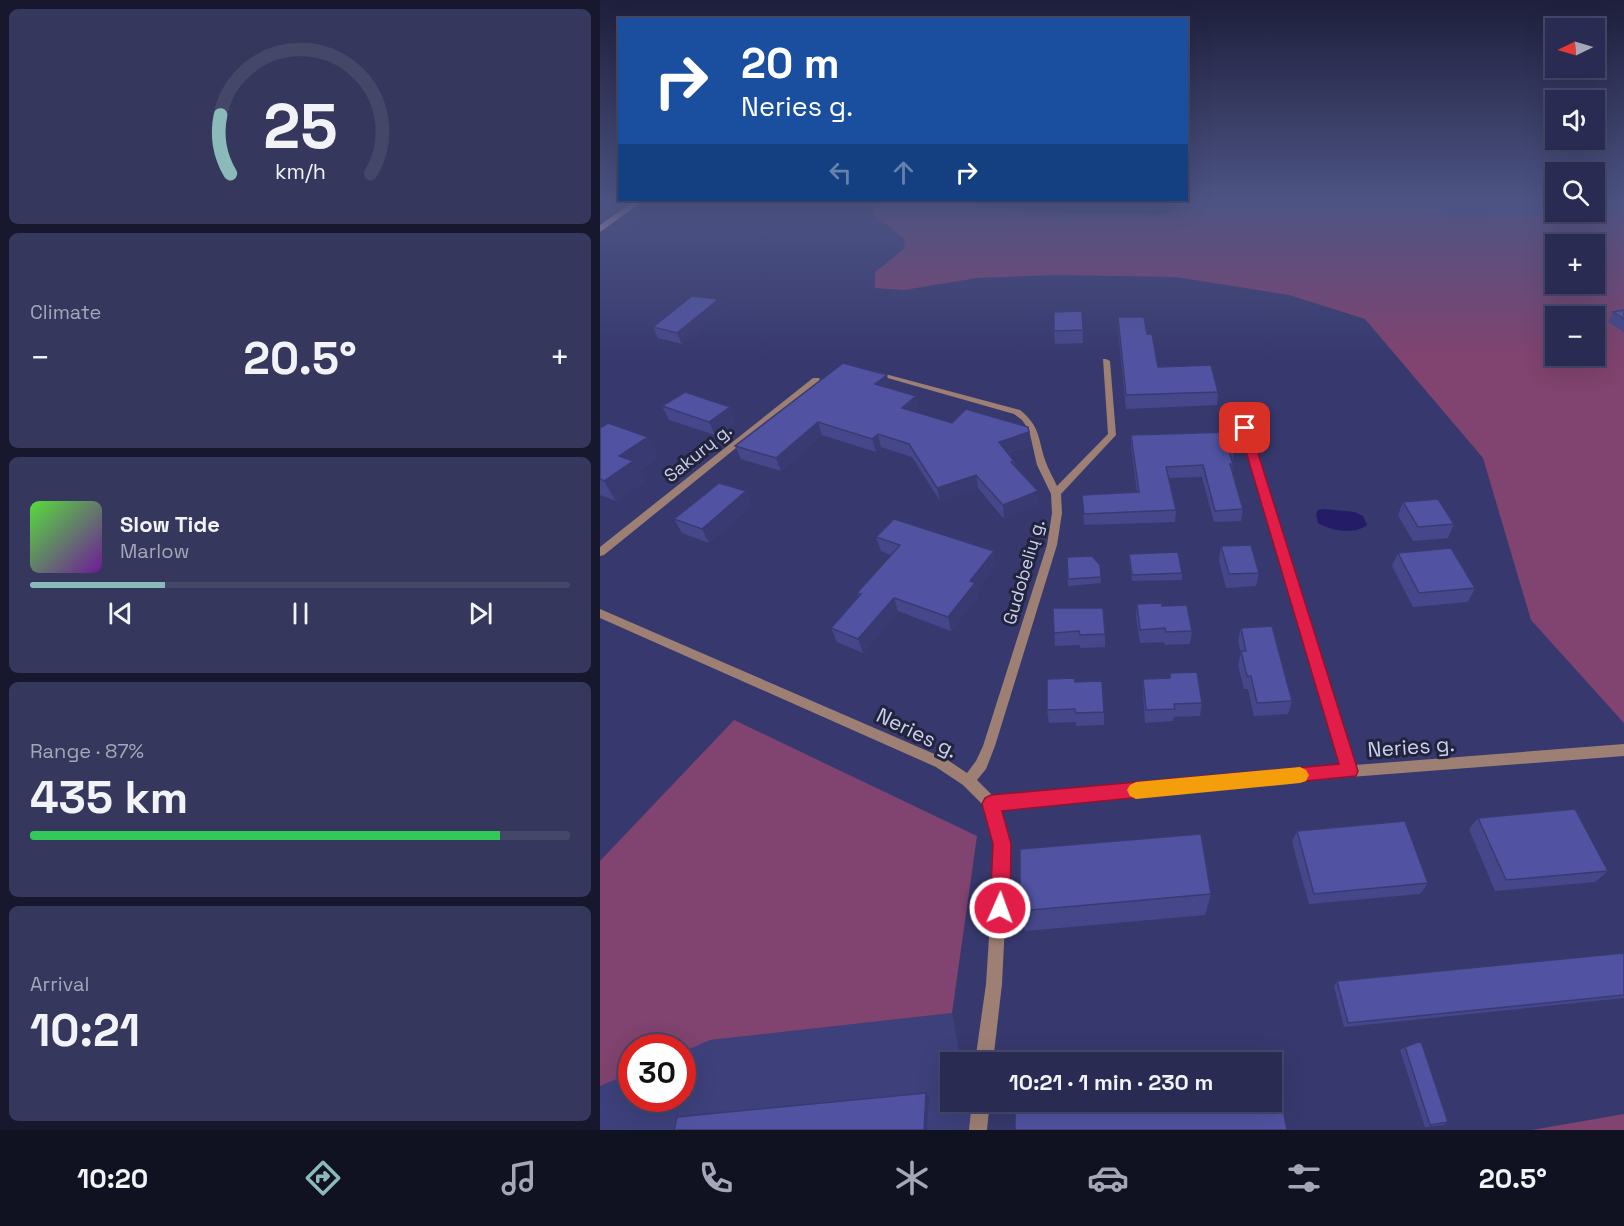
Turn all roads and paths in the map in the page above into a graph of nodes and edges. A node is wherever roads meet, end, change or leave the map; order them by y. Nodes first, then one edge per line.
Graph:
1 (1106, 361) dead end
2 (874, 373) edge
3 (816, 380) edge
4 (1245, 428) dead end
5 (1056, 493) junction
6 (600, 552) edge
7 (600, 613) edge
8 (1624, 750) edge
9 (1350, 771) junction
10 (968, 782) junction
11 (991, 804) junction
12 (985, 1052) edge
13 (980, 1112) edge
14 (978, 1130) edge

1 - 5 street
2 - 5 street, Gudobelių g.
3 - 6 street, Sakurų g.
4 - 9 street
5 - 10 street, Gudobelių g.
7 - 10 street, Neries g.
8 - 9 street, Neries g.
9 - 11 street, Neries g.
10 - 11 street, Neries g.
11 - 12 street
13 - 14 street

